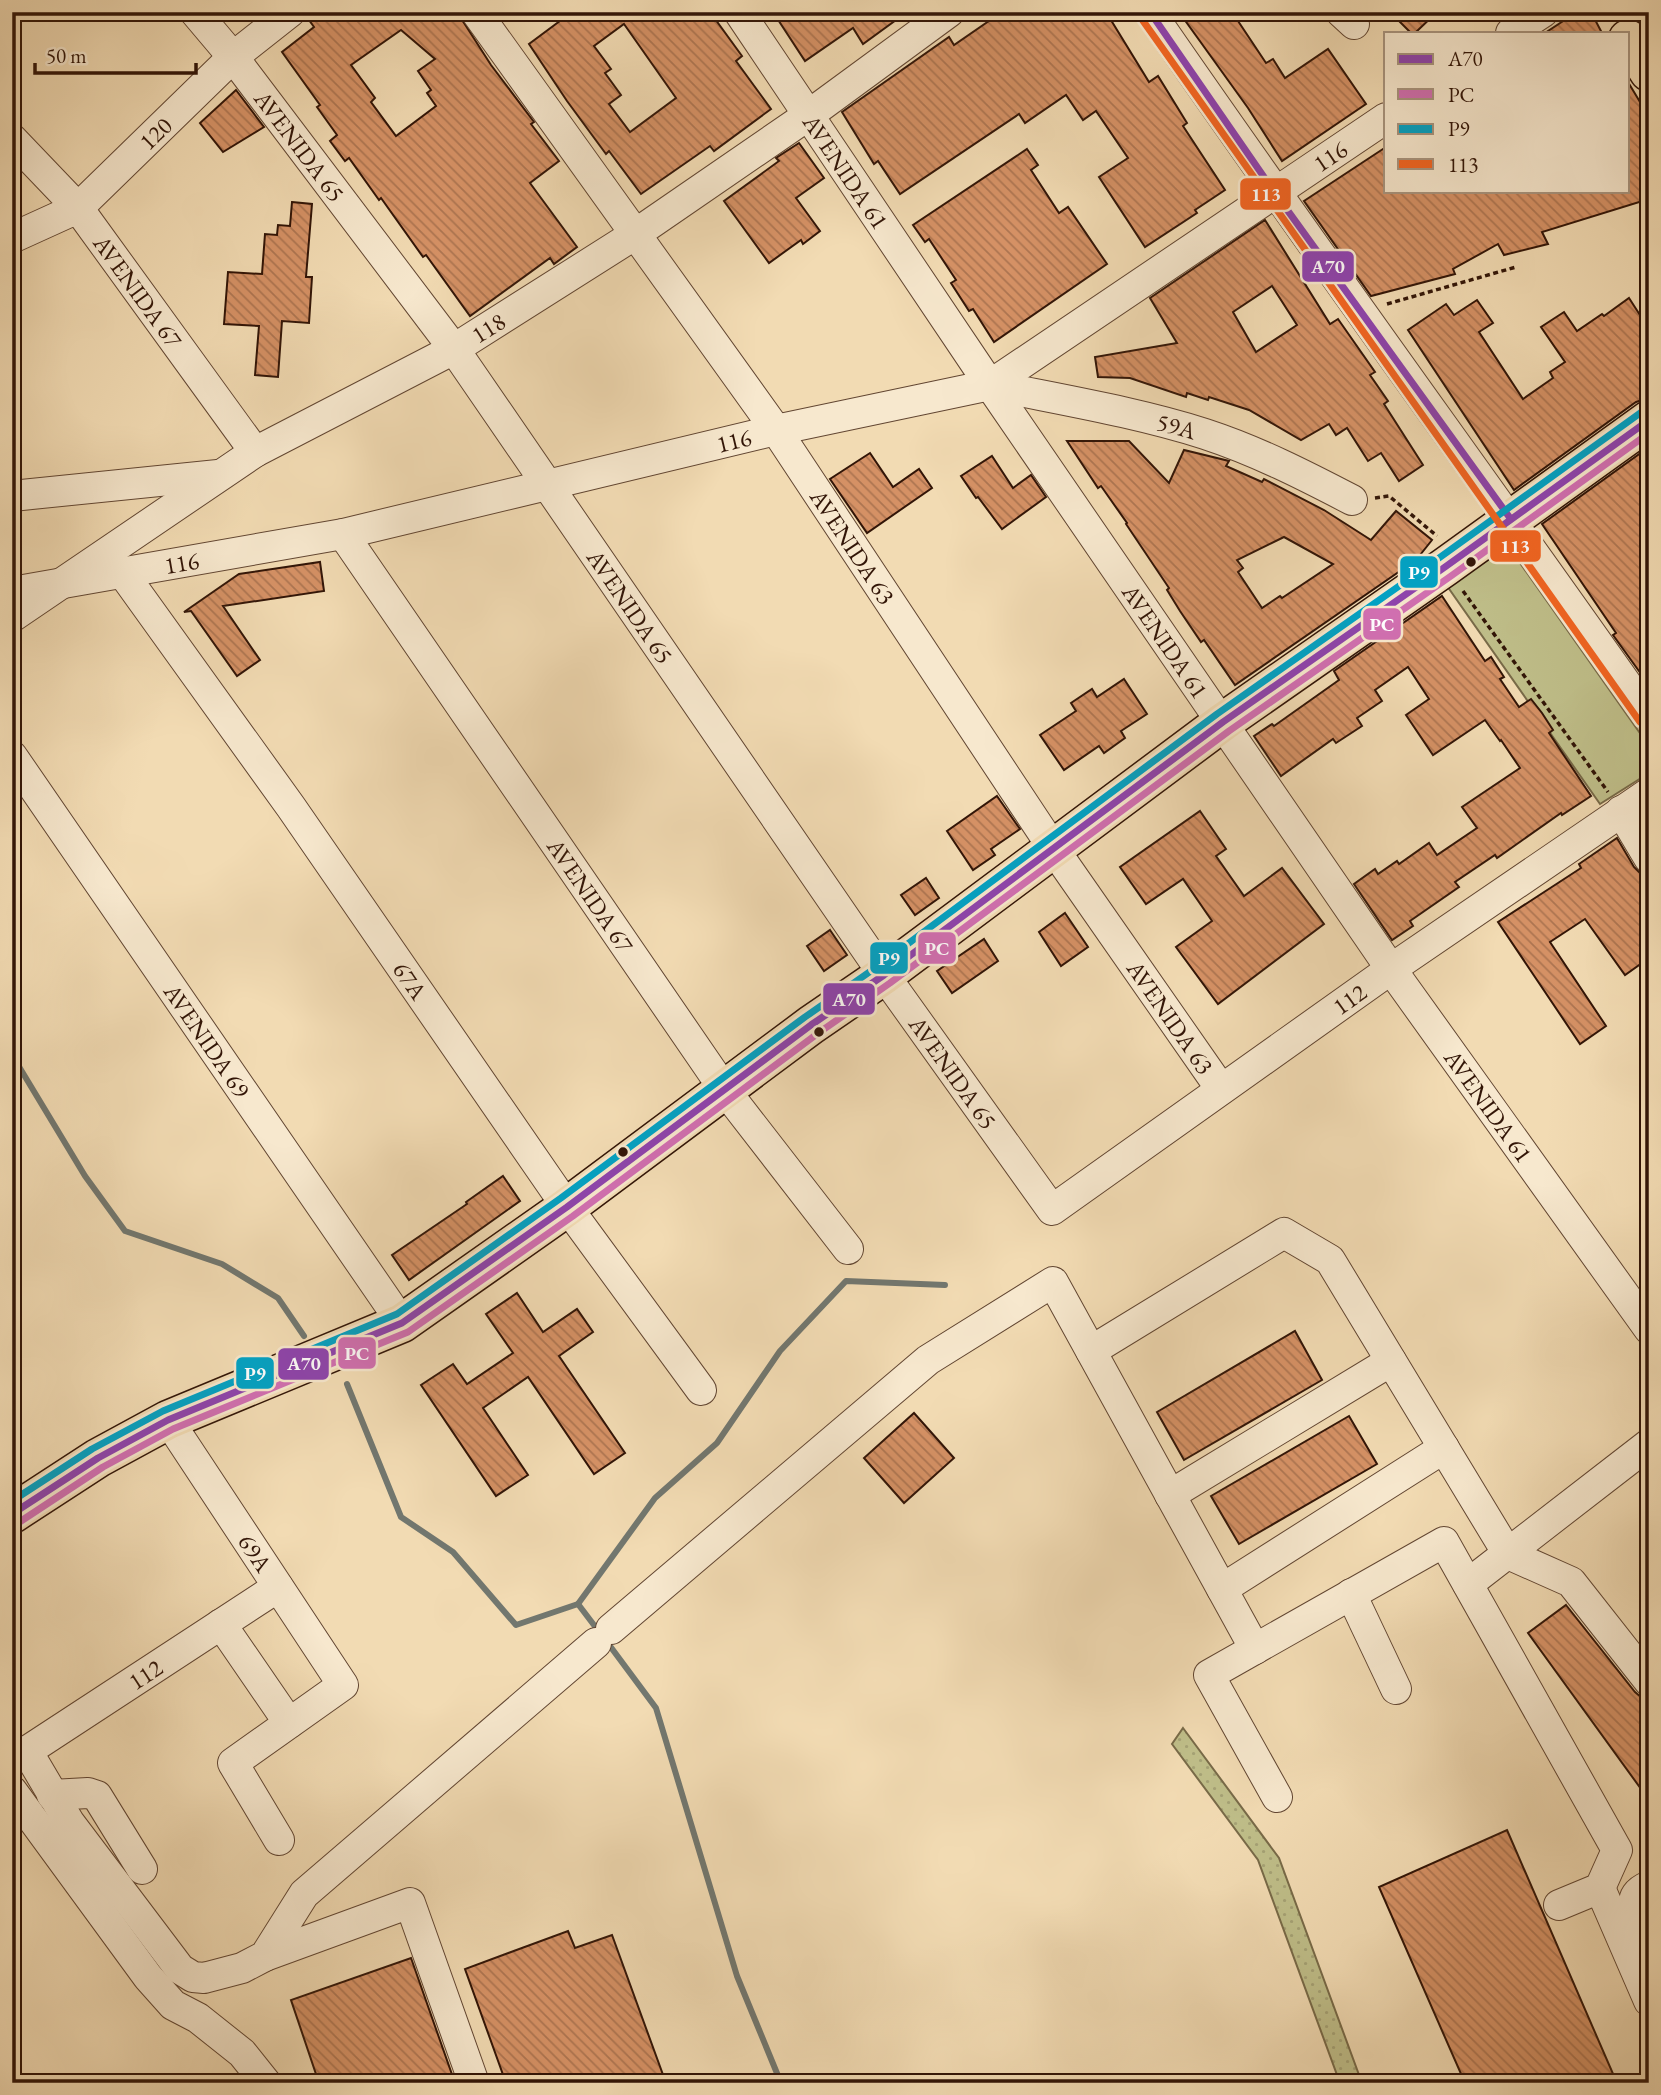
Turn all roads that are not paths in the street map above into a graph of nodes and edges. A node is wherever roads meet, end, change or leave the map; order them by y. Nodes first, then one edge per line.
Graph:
1 (195, 12) edge
2 (290, 12) edge
3 (476, 12) edge
4 (739, 12) edge
5 (949, 12) edge
6 (1151, 12) edge
7 (1542, 12) edge
8 (1611, 12) edge
9 (1512, 32) edge
10 (1623, 32) edge
11 (1630, 42) edge
12 (233, 57) junction
13 (1649, 72) edge
14 (810, 114) junction
15 (1384, 119) edge
16 (12, 139) edge
17 (1275, 193) junction
18 (78, 208) junction
19 (634, 235) junction
20 (12, 238) edge
21 (454, 349) junction
22 (990, 385) junction
23 (1649, 419) edge
24 (776, 430) junction
25 (255, 452) junction
26 (222, 474) junction
27 (548, 485) junction
28 (12, 496) edge
29 (1352, 500) road end
30 (1510, 519) junction
31 (343, 534) junction
32 (121, 572) junction
33 (60, 583) junction
34 (12, 592) edge
35 (12, 617) edge
36 (1649, 716) edge
37 (1223, 722) junction
38 (12, 756) edge
39 (1649, 793) edge
40 (1621, 811) junction
41 (1053, 848) junction
42 (1649, 858) edge
43 (1391, 969) junction
44 (884, 975) junction
45 (724, 1089) junction
46 (1221, 1089) junction
47 (567, 1208) junction
48 (1052, 1210) joint
49 (848, 1249) dead end
50 (402, 1323) junction
51 (1649, 1329) edge
52 (1091, 1351) junction
53 (1391, 1361) junction
54 (701, 1390) dead end
55 (168, 1420) junction
56 (1649, 1444) edge
57 (1444, 1448) junction
58 (1170, 1494) junction
59 (16, 1504) edge
60 (1508, 1553) junction
61 (1468, 1584) junction
62 (278, 1587) junction
63 (1222, 1589) junction
64 (1351, 1594) junction
65 (221, 1624) junction
66 (1255, 1649) junction
67 (1649, 1681) edge
68 (1396, 1689) dead end
69 (289, 1723) junction
70 (20, 1756) edge
71 (12, 1791) edge
72 (52, 1795) junction
73 (1276, 1797) dead end
74 (279, 1840) dead end
75 (142, 1869) dead end
76 (1649, 1886) edge
77 (1600, 1888) junction
78 (1559, 1905) dead end
79 (1649, 1931) edge
80 (265, 1956) junction
81 (1649, 2001) edge
82 (266, 2083) edge
83 (474, 2083) edge

1 - 12 street, AVENIDA 65
2 - 12 street, 120
3 - 19 street, AVENIDA 63
4 - 14 street, AVENIDA 61
5 - 14 street, 118
6 - 17 street
7 - 9 street
8 - 10 main road
11 - 13 main road
12 - 18 street, 120
12 - 21 street, AVENIDA 65
14 - 19 street, 118
14 - 22 street, AVENIDA 61
15 - 17 street, 116
16 - 18 street, AVENIDA 67
17 - 22 street, 116
17 - 30 street
18 - 20 street, 120
18 - 25 street, AVENIDA 67
19 - 21 street, 118
19 - 24 street, AVENIDA 63
21 - 25 street, 118
21 - 27 street, AVENIDA 65
22 - 24 street, 116
22 - 29 street, 59A
22 - 37 street, AVENIDA 61
23 - 30 main road
24 - 27 street, 116
24 - 41 street, AVENIDA 63
25 - 26 street, 118
26 - 28 street
26 - 33 street, 118
27 - 31 street, 116
27 - 44 street, AVENIDA 65
30 - 36 street
30 - 37 main road
31 - 32 street, 116
31 - 45 street, AVENIDA 67
32 - 33 street, 116
32 - 47 street, 67A
33 - 34 street, 116
33 - 35 street, 118
37 - 41 main road
37 - 43 street, AVENIDA 61
38 - 50 street, AVENIDA 69
39 - 40 street, 112
40 - 42 street
40 - 43 street, 112
41 - 44 main road
41 - 46 street, AVENIDA 63
43 - 46 street, 112
43 - 51 street, AVENIDA 61
44 - 45 main road
44 - 48 street, AVENIDA 65
45 - 47 main road
45 - 49 street, AVENIDA 67
46 - 48 street, 112
47 - 50 main road
47 - 54 street, 67A
50 - 55 main road
52 - 53 street
52 - 58 street
52 - 80 street
53 - 57 street
53 - 58 street
55 - 59 main road
55 - 62 street, 69A
56 - 60 street
57 - 60 street
57 - 63 street
58 - 63 street
60 - 61 street
60 - 67 street
61 - 64 street
61 - 77 street
62 - 65 street, 112
62 - 69 street, 69A
63 - 66 street
64 - 66 street
64 - 68 street
65 - 69 street
65 - 70 street, 112
66 - 73 street
69 - 74 street
70 - 72 street
71 - 82 street
72 - 75 street
72 - 80 street
76 - 79 street
77 - 78 street
77 - 81 street
80 - 83 street

